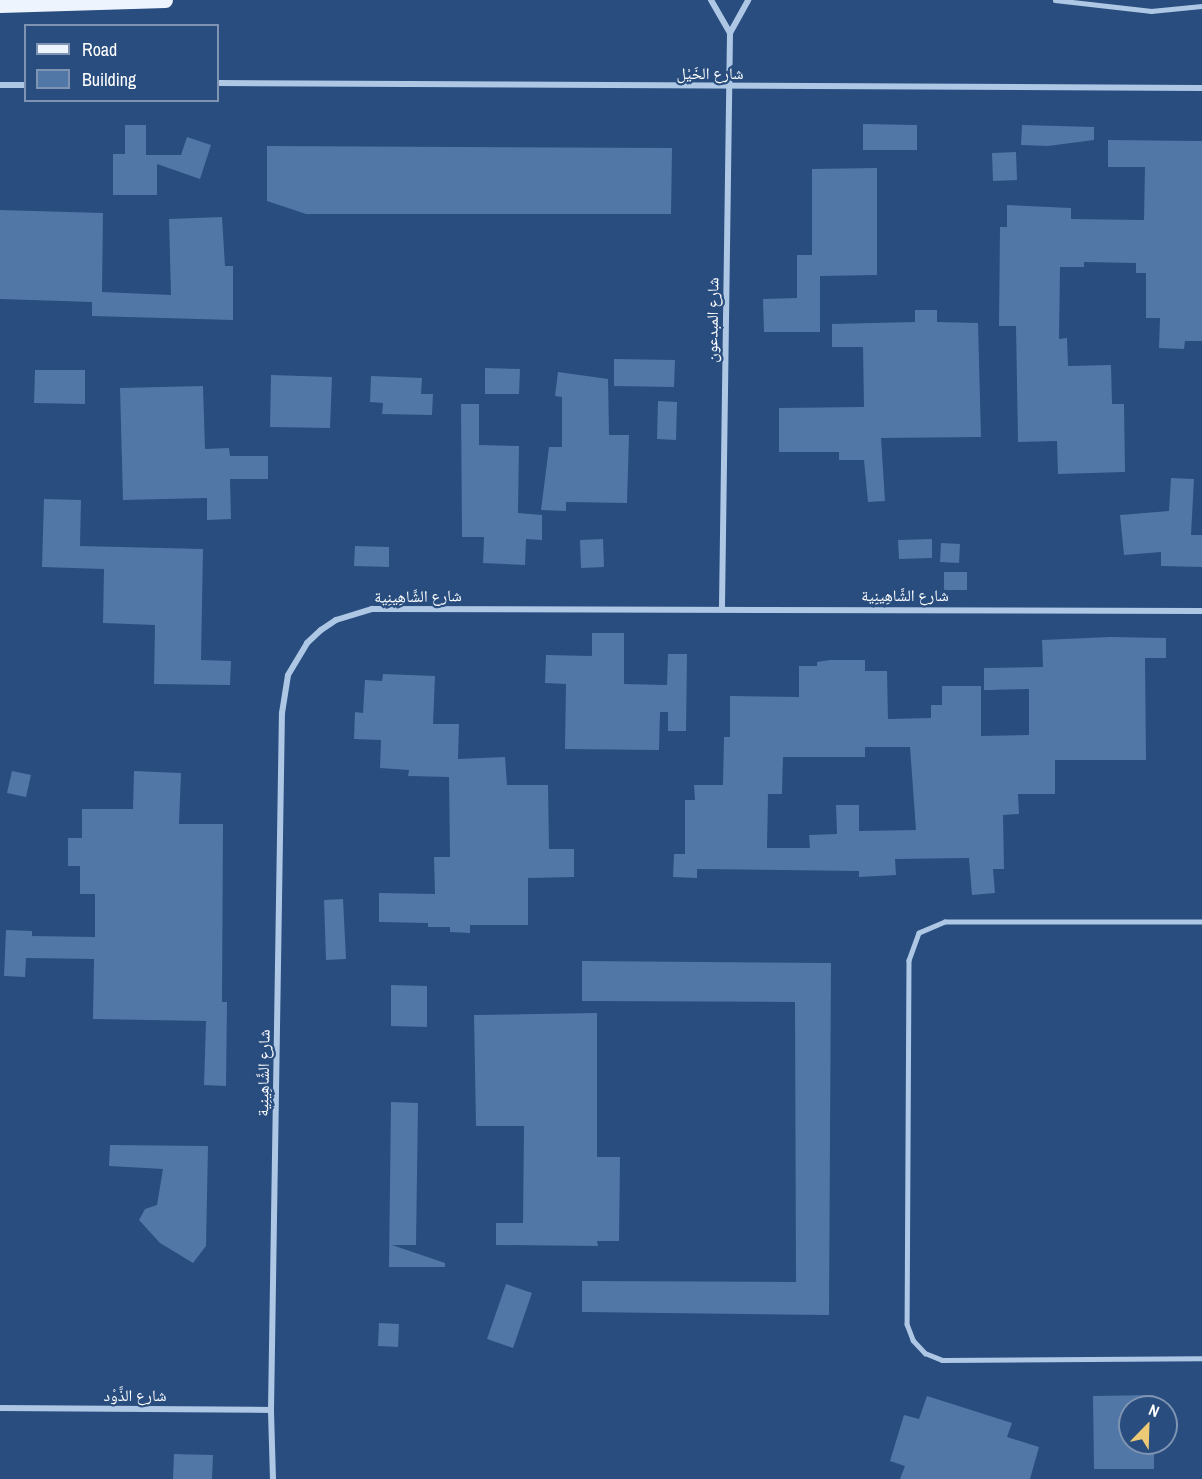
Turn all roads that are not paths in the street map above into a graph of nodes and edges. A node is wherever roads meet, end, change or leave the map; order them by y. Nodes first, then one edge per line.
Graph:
1 (165, 0) edge
2 (711, 0) edge
3 (748, 0) edge
4 (1056, 0) edge
5 (0, 5) edge
6 (1202, 6) edge
7 (729, 33) junction
8 (219, 84) edge
9 (0, 85) edge
10 (24, 85) edge
11 (729, 87) junction
12 (1202, 88) edge
13 (722, 608) junction
14 (1202, 610) edge
15 (1202, 922) edge
16 (1202, 1358) edge
17 (0, 1408) edge
18 (271, 1410) junction
19 (273, 1479) edge

1 - 5 main road
2 - 7 street, شارع المبدعون
3 - 7 street, شارع المبدعون
4 - 6 lane
7 - 11 street, شارع المبدعون
8 - 11 street, شارع الخَيْل
9 - 10 street
11 - 12 street, شارع الخَيْل
11 - 13 street, شارع المبدعون
13 - 14 street, شارع الشَّاهِينِية
13 - 18 street, شارع الشَّاهِينِية
15 - 16 lane
17 - 18 street, شارع الذَّوْد
18 - 19 street, شارع الشَّاهِينِية

